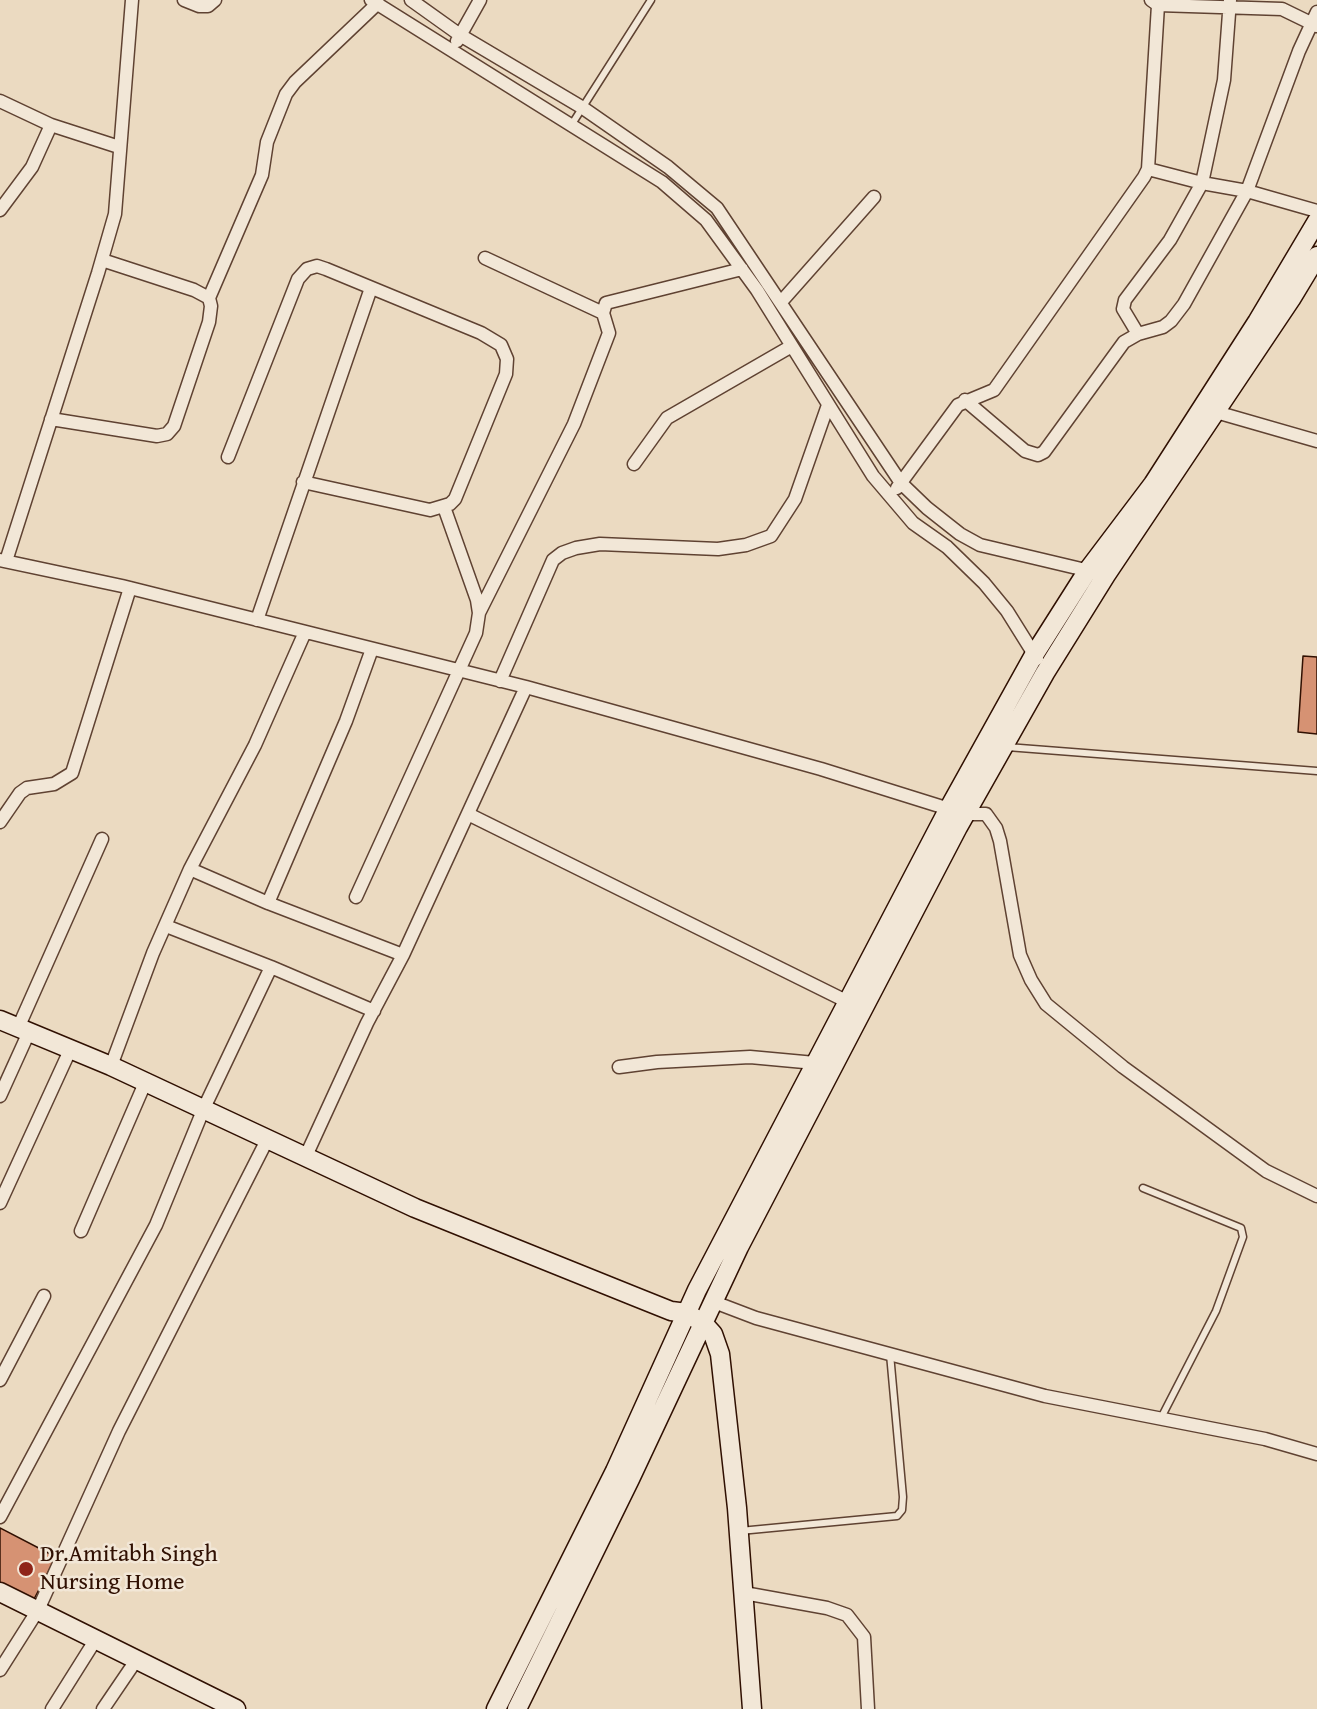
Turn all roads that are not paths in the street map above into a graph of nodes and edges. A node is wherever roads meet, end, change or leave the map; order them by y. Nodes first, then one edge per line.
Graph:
1 (132, 0) edge
2 (184, 0) edge
3 (215, 0) edge
4 (411, 0) edge
5 (480, 0) edge
6 (651, 0) edge
7 (374, 2) edge
8 (1155, 2) edge
9 (1230, 3) edge
10 (1316, 20) edge
11 (460, 35) junction
12 (452, 50) junction
13 (0, 101) edge
14 (583, 108) junction
15 (572, 124) junction
16 (51, 125) junction
17 (119, 147) junction
18 (1148, 169) junction
19 (1202, 183) junction
20 (1247, 191) junction
21 (874, 197) dead end
22 (0, 210) edge
23 (1317, 211) edge
24 (1317, 221) edge
25 (1317, 256) edge
26 (486, 258) dead end
27 (102, 260) junction
28 (742, 269) junction
29 (371, 288) junction
30 (209, 298) junction
31 (781, 302) junction
32 (603, 313) junction
33 (1138, 334) junction
34 (790, 346) junction
35 (965, 400) junction
36 (828, 405) junction
37 (1216, 412) junction
38 (51, 419) junction
39 (1317, 441) edge
40 (228, 458) dead end
41 (634, 464) dead end
42 (303, 482) junction
43 (901, 483) junction
44 (890, 496) junction
45 (444, 507) junction
46 (3, 561) edge
47 (1088, 570) junction
48 (1106, 575) junction
49 (130, 588) junction
50 (479, 614) junction
51 (257, 620) junction
52 (305, 632) junction
53 (372, 649) junction
54 (1034, 655) junction
55 (459, 671) junction
56 (1045, 673) junction
57 (500, 681) junction
58 (526, 687) junction
59 (1003, 747) junction
60 (1317, 771) edge
61 (957, 811) junction
62 (468, 814) junction
63 (0, 822) edge
64 (102, 839) dead end
65 (190, 869) junction
66 (356, 897) dead end
67 (268, 903) junction
68 (166, 926) junction
69 (403, 955) junction
70 (271, 967) junction
71 (846, 1001) junction
72 (374, 1011) junction
73 (0, 1020) edge
74 (23, 1030) junction
75 (71, 1048) junction
76 (814, 1063) junction
77 (111, 1066) junction
78 (620, 1067) dead end
79 (145, 1083) junction
80 (0, 1096) edge
81 (204, 1108) junction
82 (267, 1140) junction
83 (304, 1158) junction
84 (1143, 1188) dead end
85 (1317, 1196) edge
86 (0, 1203) edge
87 (81, 1231) dead end
88 (44, 1296) dead end
89 (714, 1302) junction
90 (687, 1313) junction
91 (704, 1324) junction
92 (890, 1354) junction
93 (0, 1380) edge
94 (1161, 1418) junction
95 (1317, 1454) edge
96 (0, 1517) edge
97 (739, 1531) junction
98 (0, 1592) edge
99 (744, 1593) junction
100 (38, 1610) junction
101 (96, 1639) junction
102 (137, 1659) junction
103 (0, 1670) edge
104 (52, 1709) edge
105 (103, 1709) edge
106 (236, 1709) edge
107 (496, 1709) edge
108 (517, 1709) edge
109 (752, 1709) edge
110 (868, 1709) edge

1 - 17 street
2 - 3 street
4 - 11 street
5 - 11 street
6 - 14 lane
7 - 12 street
7 - 30 street
8 - 9 street
8 - 18 street
9 - 10 street
9 - 19 street
10 - 20 street
11 - 12 street
11 - 14 street
12 - 15 street
13 - 16 street
14 - 15 lane
14 - 31 street
15 - 28 street
16 - 17 street
16 - 22 street
17 - 27 street
18 - 19 street
18 - 35 street
19 - 20 street
19 - 33 street
20 - 23 street
20 - 33 street
21 - 31 street
24 - 47 street
25 - 37 street
26 - 32 street
27 - 30 street
27 - 38 street
28 - 32 street
28 - 34 street
29 - 40 street
29 - 42 street
29 - 45 street
30 - 38 street
31 - 43 street
32 - 50 street
33 - 35 street
34 - 36 street
34 - 41 street
35 - 43 street
36 - 44 street
36 - 57 street
37 - 39 street
37 - 48 street
38 - 46 street
42 - 45 street
42 - 51 street
43 - 44 street
43 - 47 street
44 - 54 street
45 - 50 street
46 - 49 street
47 - 48 street
47 - 54 street
48 - 56 street
49 - 51 street
49 - 63 street
50 - 55 street
51 - 52 street
52 - 53 street
52 - 65 street
53 - 55 street
53 - 67 street
54 - 56 street
54 - 61 street
55 - 57 street
55 - 66 street
56 - 59 street
57 - 58 street
58 - 61 street
58 - 62 street
59 - 60 lane
59 - 61 street
61 - 71 street
61 - 85 street
61 - 89 street
62 - 69 street
62 - 71 street
64 - 74 street
65 - 67 street
65 - 68 street
67 - 69 street
68 - 70 street
68 - 77 street
69 - 72 street
70 - 72 street
70 - 81 street
71 - 76 street
72 - 83 street
73 - 74 street
74 - 75 street
74 - 80 street
75 - 77 street
75 - 86 street
76 - 78 street
76 - 90 street
77 - 79 street
79 - 81 street
79 - 87 street
81 - 82 street
81 - 96 street
82 - 83 street
82 - 100 street
83 - 90 street
84 - 94 lane
88 - 93 street
89 - 91 street
89 - 92 street
90 - 91 street
90 - 107 street
91 - 97 street
91 - 108 street
92 - 94 street
92 - 97 lane
94 - 95 street
97 - 99 street
98 - 100 street
99 - 109 street
99 - 110 street
100 - 101 street
100 - 103 street
101 - 102 street
101 - 104 street
102 - 105 street
102 - 106 street

